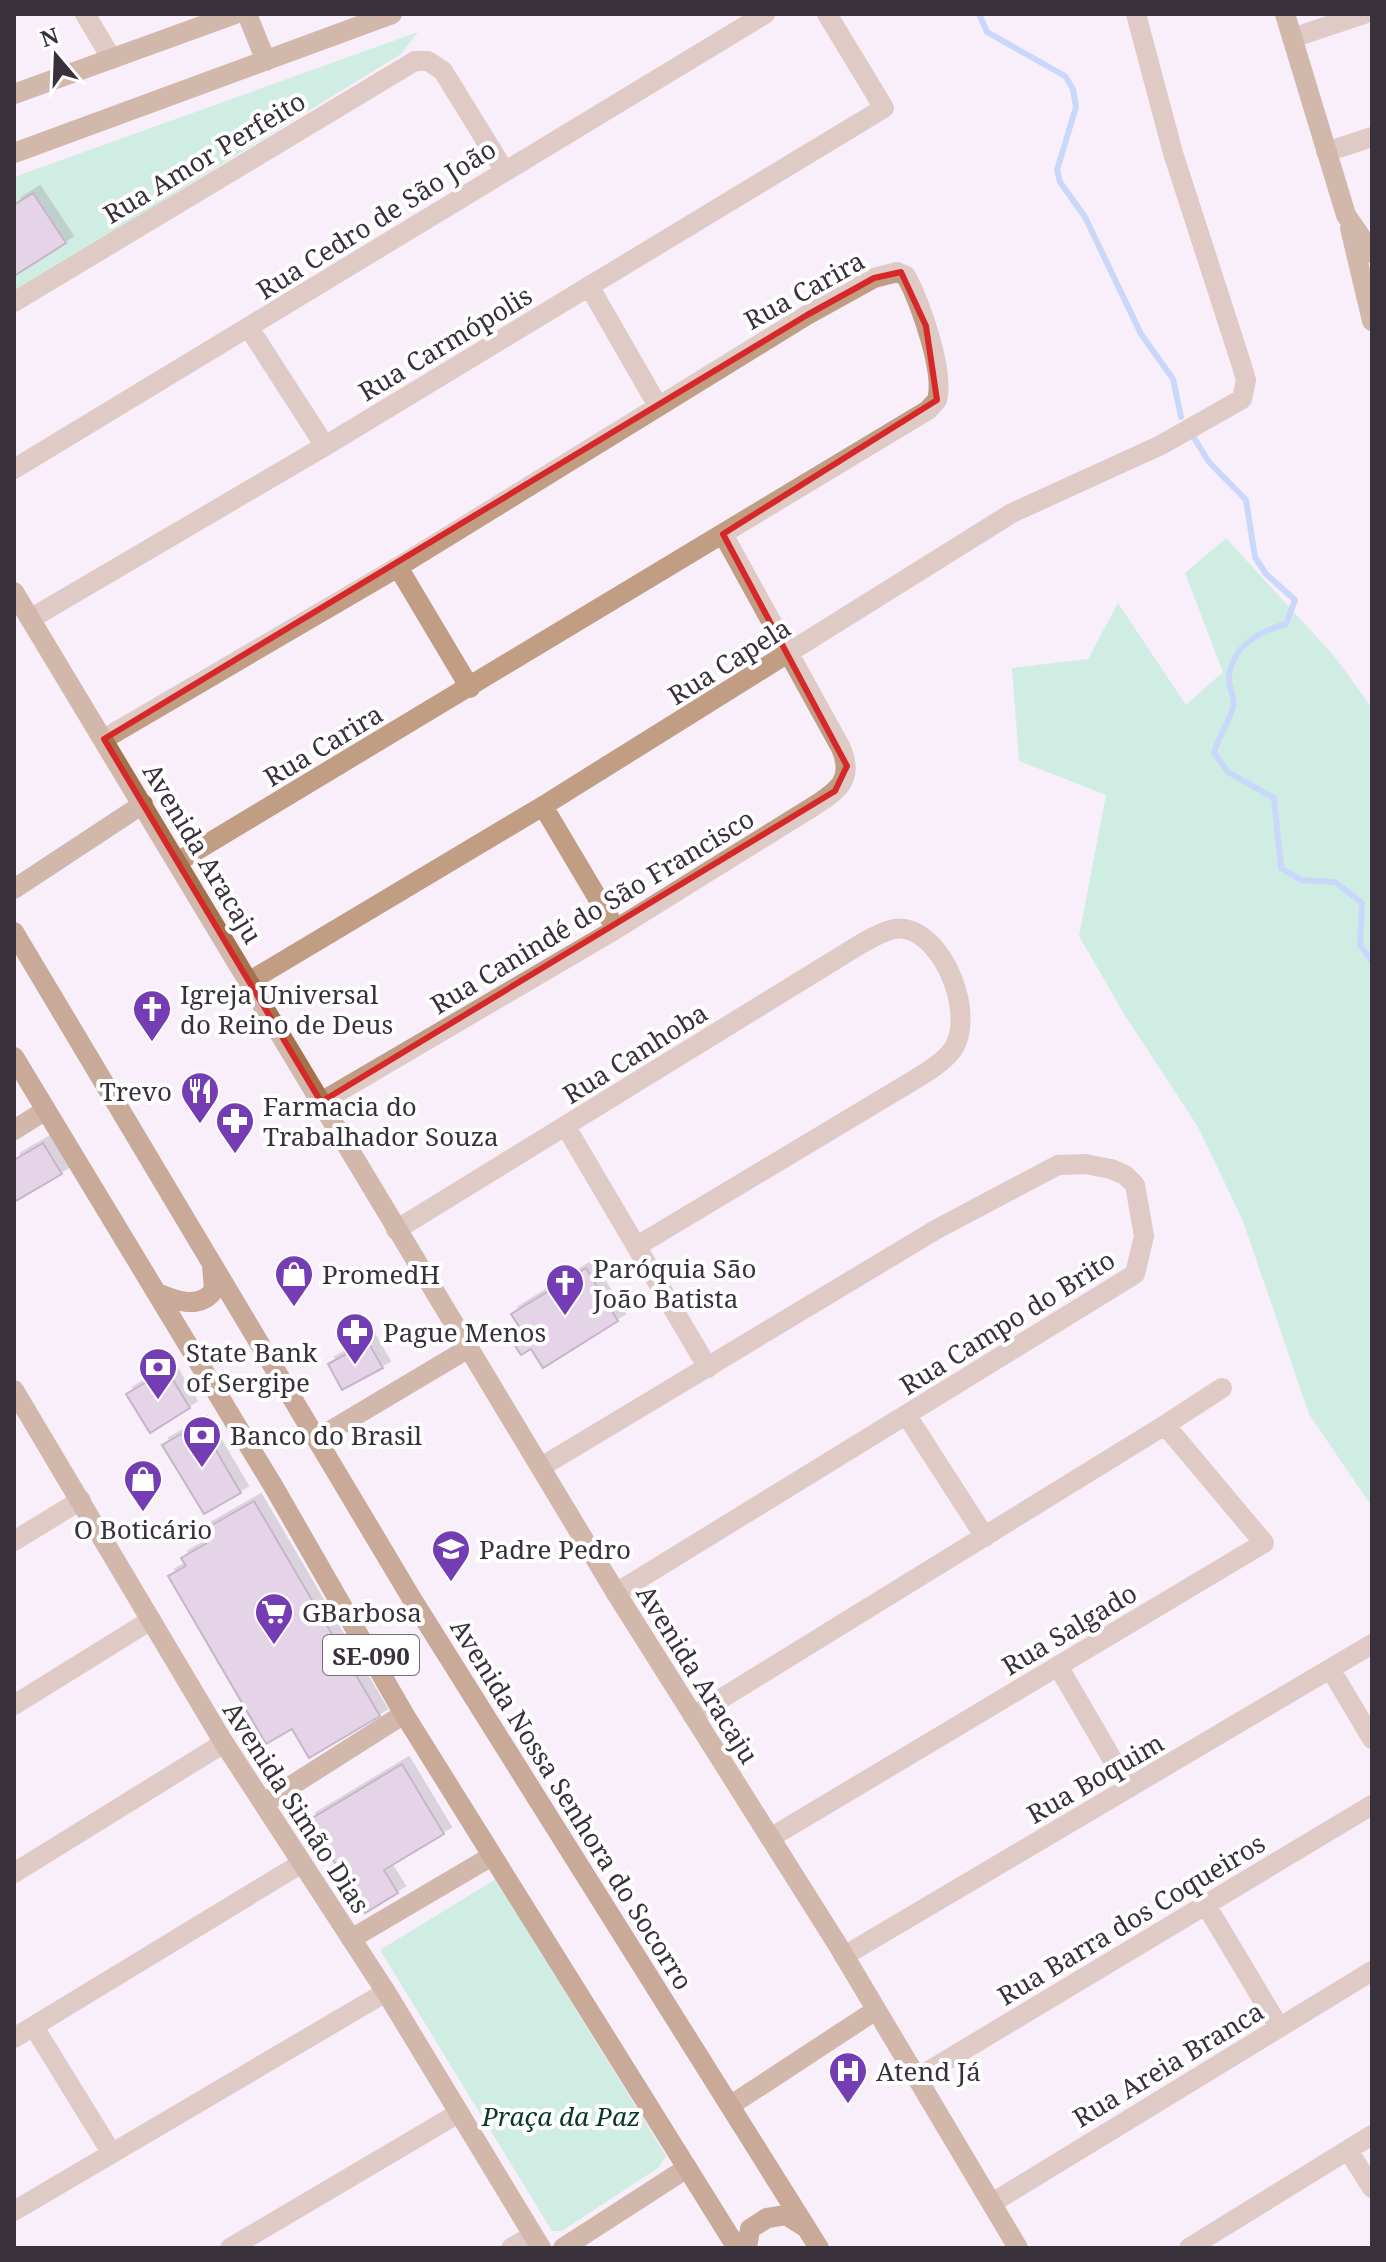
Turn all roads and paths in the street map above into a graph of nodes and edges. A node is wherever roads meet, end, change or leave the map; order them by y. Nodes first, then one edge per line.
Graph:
1 (85, 14) edge
2 (235, 14) edge
3 (247, 14) edge
4 (392, 14) edge
5 (765, 14) edge
6 (827, 14) edge
7 (1136, 14) edge
8 (1285, 14) edge
9 (1364, 14) edge
10 (1292, 38) junction
11 (112, 59) junction
12 (266, 61) junction
13 (14, 94) edge
14 (1372, 137) edge
15 (1326, 152) junction
16 (14, 153) edge
17 (504, 170) junction
18 (1346, 215) junction
19 (1372, 253) edge
20 (589, 286) junction
21 (14, 302) edge
22 (1372, 321) edge
23 (249, 328) junction
24 (658, 406) junction
25 (325, 446) junction
26 (14, 469) edge
27 (723, 534) junction
28 (398, 567) junction
29 (14, 592) edge
30 (30, 619) junction
31 (790, 654) junction
32 (470, 688) junction
33 (104, 739) junction
34 (143, 804) junction
35 (543, 806) junction
36 (179, 861) junction
37 (14, 889) edge
38 (616, 929) junction
39 (14, 932) edge
40 (250, 981) junction
41 (14, 1057) edge
42 (321, 1102) junction
43 (46, 1110) junction
44 (566, 1127) junction
45 (14, 1130) edge
46 (396, 1230) junction
47 (637, 1246) junction
48 (211, 1257) junction
49 (157, 1293) junction
50 (469, 1348) junction
51 (708, 1368) junction
52 (1222, 1388) dead end
53 (14, 1390) edge
54 (907, 1416) junction
55 (1165, 1425) junction
56 (318, 1438) junction
57 (541, 1467) junction
58 (81, 1500) junction
59 (985, 1537) junction
60 (14, 1541) edge
61 (616, 1593) junction
62 (151, 1620) junction
63 (1372, 1644) edge
64 (1058, 1666) junction
65 (1331, 1670) junction
66 (14, 1705) edge
67 (404, 1714) junction
68 (693, 1716) junction
69 (1372, 1739) edge
70 (224, 1743) junction
71 (1129, 1788) junction
72 (264, 1803) junction
73 (1372, 1805) edge
74 (770, 1838) junction
75 (492, 1856) junction
76 (302, 1863) junction
77 (14, 1873) edge
78 (1206, 1905) junction
79 (351, 1939) junction
80 (844, 1956) junction
81 (1372, 1971) edge
82 (386, 1992) junction
83 (876, 2010) junction
84 (34, 2027) junction
85 (1279, 2027) junction
86 (14, 2038) edge
87 (917, 2078) junction
88 (731, 2105) junction
89 (457, 2114) junction
90 (1372, 2135) edge
91 (1348, 2150) junction
92 (111, 2152) junction
93 (687, 2168) junction
94 (1372, 2188) edge
95 (992, 2203) junction
96 (14, 2211) edge
97 (808, 2230) junction
98 (537, 2241) edge
99 (230, 2248) edge
100 (511, 2248) edge
101 (563, 2248) edge
102 (737, 2248) edge
103 (747, 2248) edge
104 (819, 2248) edge
105 (1018, 2248) edge
106 (1189, 2248) edge

1 - 11 street
2 - 11 street
3 - 12 street
4 - 12 street
5 - 17 street, Rua Cedro de São João
6 - 20 street, Rua Carmópolis
7 - 31 street, Rua Capela
8 - 10 street
9 - 10 street
10 - 15 street
11 - 13 street
12 - 16 street
14 - 15 street
15 - 18 street
17 - 21 street, Rua Amor Perfeito
17 - 23 street, Rua Cedro de São João
18 - 19 street
18 - 22 street
20 - 24 street
20 - 25 street, Rua Carmópolis
23 - 25 street
23 - 26 street, Rua Cedro de São João
24 - 27 street, Rua Carira
24 - 28 street, Rua Carira
25 - 30 street, Rua Carmópolis
27 - 31 street
27 - 32 street, Rua Carira
28 - 32 street
28 - 33 street, Rua Carira
29 - 30 street, Avenida Aracaju
30 - 33 street, Avenida Aracaju
31 - 35 street, Rua Capela
31 - 38 street, Rua Canindé do São Francisco
32 - 36 street, Rua Carira
33 - 34 street, Avenida Aracaju
34 - 36 street, Avenida Aracaju
34 - 37 street
35 - 38 street
35 - 40 street, Rua Capela
36 - 40 street, Avenida Aracaju
38 - 42 street, Rua Canindé do São Francisco
39 - 48 main road, Avenida Nossa Senhora do Socorro / SE-090
40 - 42 street, Avenida Aracaju
41 - 43 main road, SE-090
42 - 46 street, Avenida Aracaju
43 - 45 street
43 - 49 main road, SE-090
44 - 46 street, Rua Canhoba
44 - 47 street
44 - 47 street, Rua Canhoba
46 - 50 street, Avenida Aracaju
47 - 51 street
48 - 49 main road
48 - 56 main road, Avenida Nossa Senhora do Socorro / SE-090
49 - 67 main road, SE-090
50 - 56 street
50 - 57 street, Avenida Aracaju
51 - 54 street, Rua Campo do Brito
51 - 57 street, Rua Campo do Brito
52 - 55 street
53 - 58 street, Avenida Simão Dias
54 - 59 street
54 - 61 street, Rua Campo do Brito
55 - 59 street
55 - 64 street, Rua Salgado
56 - 88 main road, Avenida Nossa Senhora do Socorro / SE-090
57 - 61 street, Avenida Aracaju
58 - 60 street
58 - 62 street, Avenida Simão Dias
59 - 68 street
61 - 68 street, Avenida Aracaju
62 - 66 street
62 - 70 street, Avenida Simão Dias
63 - 65 street, Rua Boquim
64 - 71 street
64 - 74 street, Rua Salgado
65 - 69 street
65 - 71 street, Rua Boquim
67 - 72 street
67 - 75 main road, SE-090
68 - 74 street, Avenida Aracaju
70 - 72 street, Avenida Simão Dias
70 - 77 street
71 - 80 street, Rua Boquim
72 - 76 street, Avenida Simão Dias
73 - 78 street, Rua Barra dos Coqueiros
74 - 80 street, Avenida Aracaju
75 - 79 street
75 - 93 main road, SE-090
76 - 79 street, Avenida Simão Dias
76 - 84 street
78 - 85 street
78 - 87 street, Rua Barra dos Coqueiros
79 - 82 street, Avenida Simão Dias
80 - 83 street, Avenida Aracaju
81 - 85 street, Rua Areia Branca
82 - 89 street, Avenida Simão Dias
82 - 92 street
83 - 87 street, Avenida Aracaju
83 - 88 street
84 - 86 street
84 - 92 street
85 - 95 street, Rua Areia Branca
87 - 95 street, Avenida Aracaju
88 - 97 main road, Avenida Nossa Senhora do Socorro / SE-090
89 - 98 street, Avenida Simão Dias
89 - 99 street
90 - 91 street
91 - 94 street
91 - 106 street
92 - 96 street
93 - 101 street
93 - 102 main road, SE-090
95 - 105 street, Avenida Aracaju
97 - 103 main road
97 - 104 main road, Avenida Nossa Senhora do Socorro / SE-090
98 - 100 street

